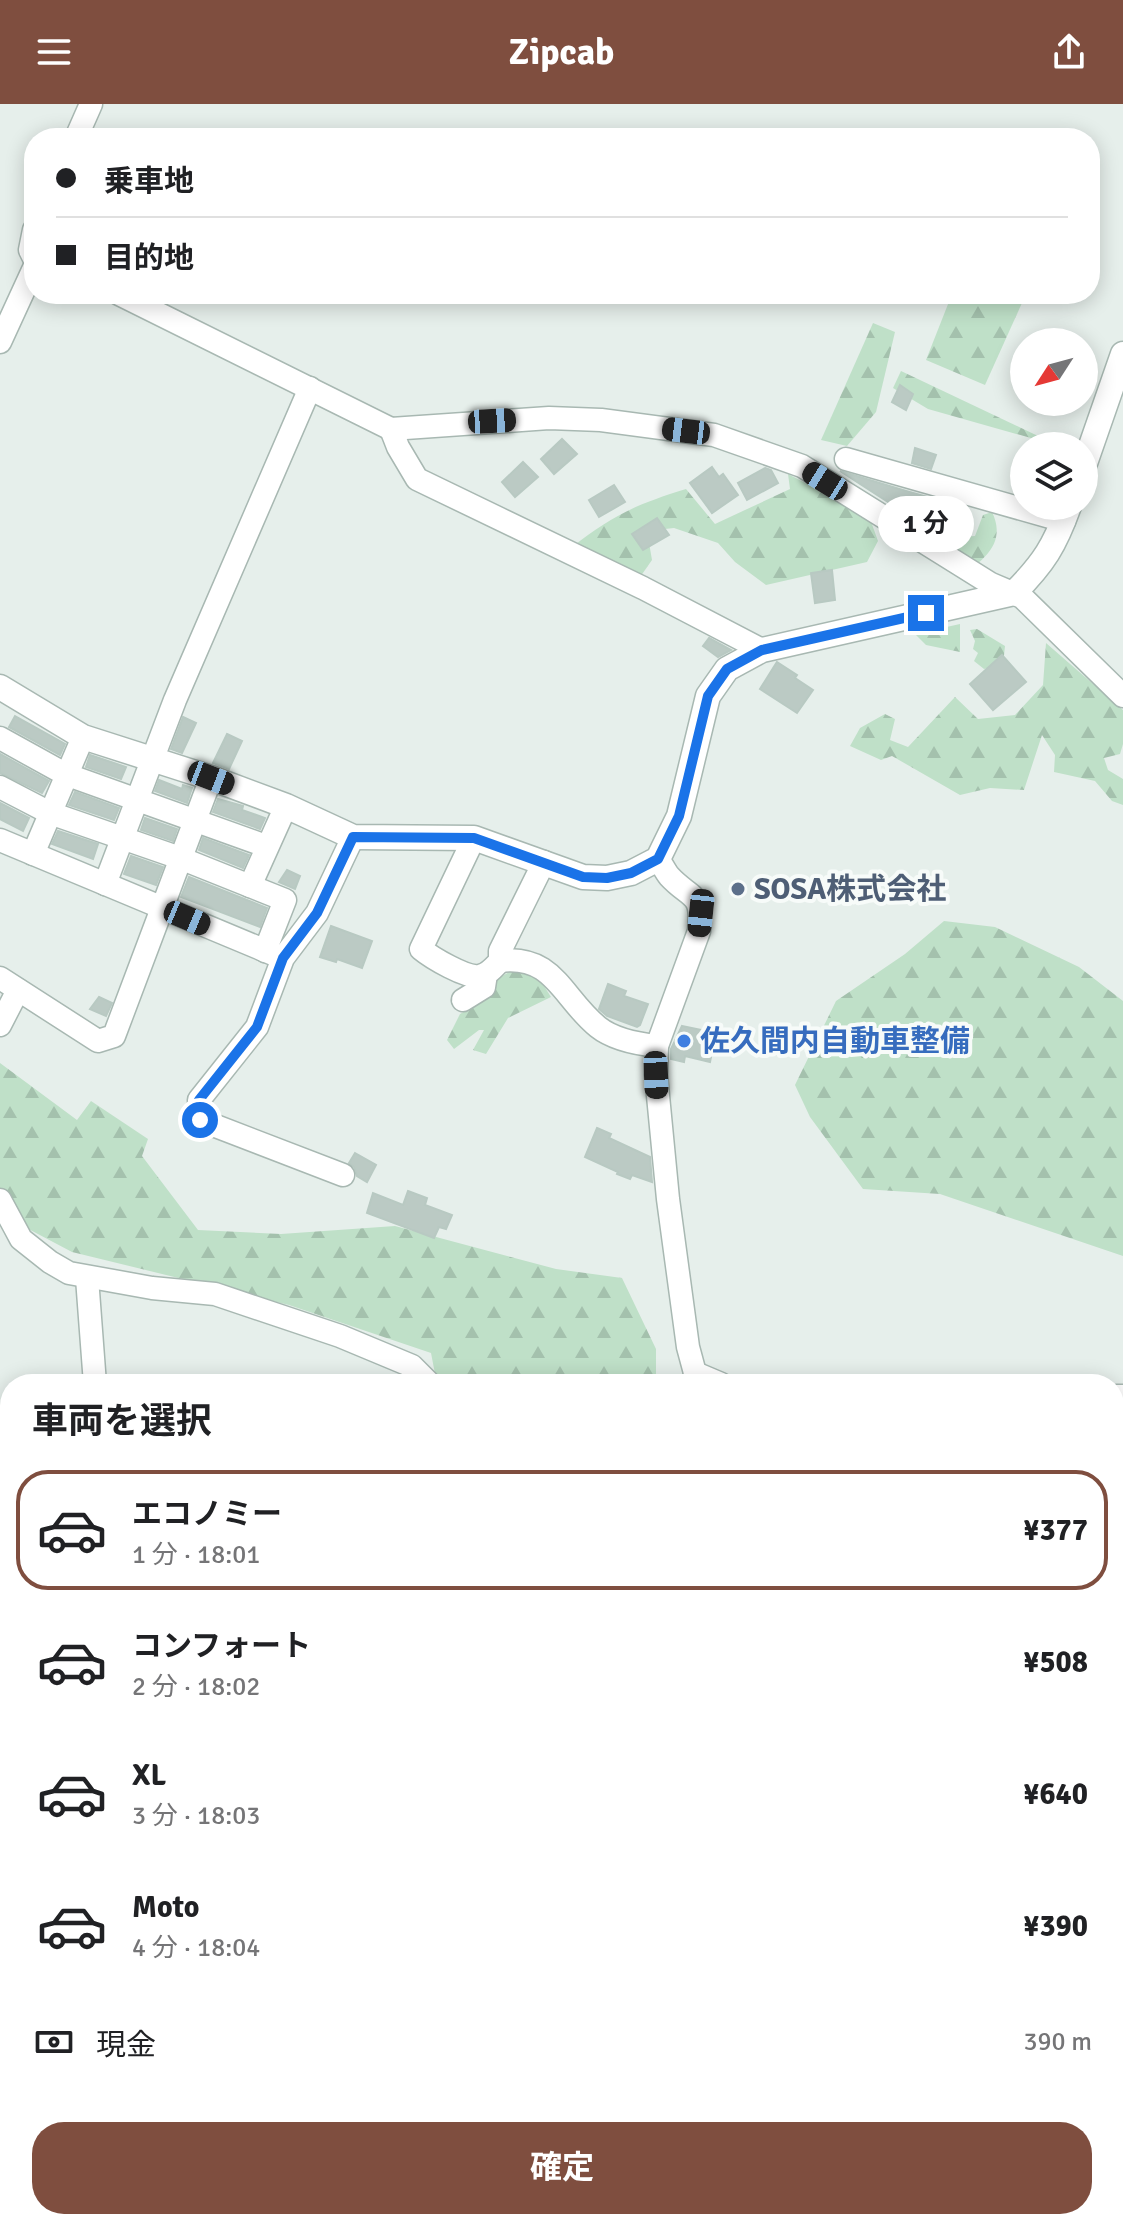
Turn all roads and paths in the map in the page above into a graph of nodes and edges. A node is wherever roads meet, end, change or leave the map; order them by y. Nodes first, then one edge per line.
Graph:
1 (91, 104) edge
2 (80, 128) edge
3 (24, 290) edge
4 (139, 304) edge
5 (0, 342) edge
6 (1123, 354) edge
7 (310, 388) junction
8 (391, 429) junction
9 (1096, 432) edge
10 (846, 459) dead end
11 (1010, 499) edge
12 (1063, 520) edge
13 (1014, 593) junction
14 (762, 650) junction
15 (0, 687) edge
16 (1123, 696) edge
17 (83, 737) junction
18 (0, 738) edge
19 (152, 758) junction
20 (65, 774) junction
21 (211, 778) junction
22 (0, 787) edge
23 (139, 801) junction
24 (286, 806) junction
25 (50, 813) junction
26 (195, 821) junction
27 (353, 837) junction
28 (124, 838) junction
29 (474, 838) junction
30 (0, 840) edge
31 (266, 846) junction
32 (33, 854) junction
33 (180, 858) junction
34 (658, 859) junction
35 (544, 862) junction
36 (105, 884) junction
37 (250, 886) junction
38 (161, 908) junction
39 (274, 955) junction
40 (493, 968) junction
41 (9, 984) edge
42 (463, 1000) dead end
43 (0, 1025) edge
44 (657, 1046) junction
45 (232, 1113) dead end
46 (250, 1141) junction
47 (343, 1175) dead end
48 (0, 1200) edge
49 (87, 1278) junction
50 (94, 1374) edge
51 (420, 1374) edge
52 (693, 1374) edge

1 - 2 street
3 - 5 street
4 - 7 street
6 - 9 street
7 - 8 street
7 - 19 street
8 - 13 street
8 - 14 street
10 - 11 street
12 - 13 street
13 - 14 street
13 - 16 street
14 - 34 street
15 - 17 street
17 - 19 street
17 - 20 street
18 - 20 street
19 - 21 street
19 - 23 street
20 - 23 street
20 - 25 street
21 - 24 street
21 - 26 street
22 - 25 street
23 - 26 street
23 - 28 street
24 - 27 street
24 - 31 street
25 - 28 street
25 - 32 street
26 - 31 street
26 - 33 street
27 - 29 street
27 - 39 street
28 - 33 street
28 - 36 street
29 - 35 street
29 - 40 street
30 - 32 street
31 - 37 street
32 - 36 street
33 - 37 street
33 - 38 street
34 - 35 street
34 - 44 street
35 - 40 street
36 - 38 street
37 - 39 street
38 - 39 street
38 - 41 street
39 - 46 street
40 - 42 street
40 - 44 street
41 - 43 street
44 - 52 street
45 - 46 street
46 - 47 street
48 - 49 street
49 - 50 street
49 - 51 street

